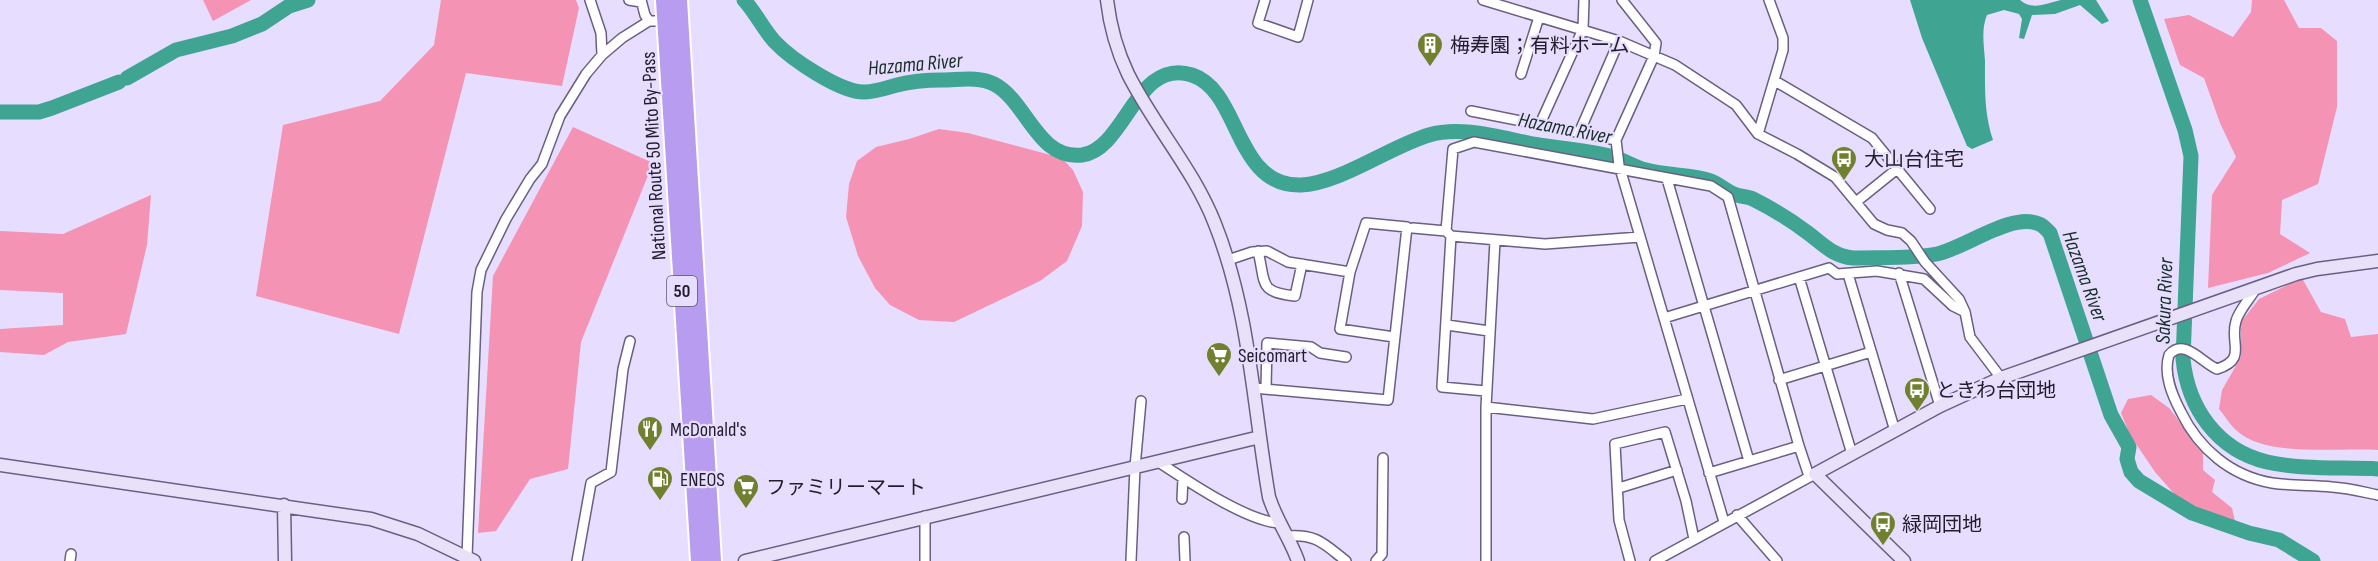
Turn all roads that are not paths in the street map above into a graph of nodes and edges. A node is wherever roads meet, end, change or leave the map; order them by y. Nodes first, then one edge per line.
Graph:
1 (590, 0) edge
2 (629, 0) edge
3 (664, 0) edge
4 (679, 0) edge
5 (1107, 0) edge
6 (1265, 0) edge
7 (1308, 0) edge
8 (1483, 0) edge
9 (1584, 0) edge
10 (1622, 0) edge
11 (1769, 0) edge
12 (641, 1) edge
13 (1539, 17) junction
14 (649, 21) junction
15 (666, 21) junction
16 (1584, 29) junction
17 (1619, 42) junction
18 (602, 55) junction
19 (1654, 56) junction
20 (1521, 74) dead end
21 (1775, 81) junction
22 (1471, 111) dead end
23 (1540, 124) junction
24 (1579, 133) junction
25 (1758, 134) junction
26 (1617, 144) junction
27 (1620, 168) junction
28 (1897, 169) junction
29 (1667, 179) junction
30 (1856, 202) junction
31 (1930, 209) dead end
32 (1413, 228) dead end
33 (1448, 234) junction
34 (1640, 237) junction
35 (1494, 241) junction
36 (1258, 251) junction
37 (1228, 261) junction
38 (2378, 261) edge
39 (1302, 264) junction
40 (1350, 272) junction
41 (1848, 273) junction
42 (1899, 273) junction
43 (1799, 277) junction
44 (2256, 288) junction
45 (1754, 290) junction
46 (1704, 305) junction
47 (1965, 312) junction
48 (1664, 318) junction
49 (1447, 325) junction
50 (1489, 331) junction
51 (1394, 337) junction
52 (630, 341) dead end
53 (1871, 352) junction
54 (1346, 357) dead end
55 (1826, 365) junction
56 (2001, 378) junction
57 (1779, 380) junction
58 (1260, 388) junction
59 (1486, 392) junction
60 (1687, 399) junction
61 (1141, 401) dead end
62 (1940, 406) junction
63 (1486, 407) junction
64 (1895, 431) junction
65 (1260, 437) junction
66 (1799, 446) junction
67 (1852, 454) junction
68 (1383, 458) dead end
69 (1157, 461) junction
70 (1749, 461) junction
71 (0, 465) edge
72 (1135, 466) junction
73 (1677, 470) junction
74 (1708, 473) junction
75 (1815, 474) junction
76 (1183, 477) junction
77 (1619, 488) junction
78 (2378, 495) edge
79 (1182, 499) dead end
80 (284, 505) junction
81 (1737, 515) junction
82 (925, 516) junction
83 (1724, 522) junction
84 (1279, 523) junction
85 (1288, 536) junction
86 (1184, 537) dead end
87 (1694, 539) junction
88 (470, 559) edge
89 (285, 561) edge
90 (577, 561) edge
91 (699, 561) edge
92 (712, 561) edge
93 (745, 561) edge
94 (925, 561) edge
95 (1131, 561) edge
96 (1185, 561) edge
97 (1298, 561) edge
98 (1346, 561) edge
99 (1376, 561) edge
100 (1486, 561) edge
101 (1630, 561) edge
102 (1655, 561) edge
103 (1777, 561) edge
104 (1904, 561) edge

1 - 18 street
2 - 12 street
3 - 15 highway, National Route 50 Mito By-Pass / 50
4 - 92 highway, National Route 50 Mito By-Pass / 50
5 - 37 street
6 - 7 street
8 - 13 street
9 - 16 street
10 - 19 street
11 - 21 street
12 - 14 street
13 - 16 street
13 - 20 street
14 - 15 street
14 - 18 street
15 - 91 highway, National Route 50 Mito By-Pass / 50
16 - 17 street
16 - 23 street
17 - 19 street
17 - 24 street
18 - 88 street
19 - 25 street
19 - 26 street
21 - 25 street
21 - 28 street
22 - 23 street
23 - 24 street
24 - 26 street
25 - 30 street
26 - 27 street
27 - 29 street
27 - 33 street
27 - 34 street
28 - 30 street
28 - 31 street
29 - 45 street
29 - 46 street
30 - 47 street
32 - 33 street
33 - 35 street
33 - 49 street
34 - 35 street
34 - 48 street
35 - 50 street
36 - 37 street
36 - 39 street
36 - 39 street
37 - 58 street
38 - 44 street
39 - 40 street
40 - 51 street
40 - 51 street
41 - 42 street
41 - 43 street
41 - 53 street
42 - 47 street
42 - 62 street
43 - 45 street
43 - 55 street
44 - 56 street
44 - 78 street
45 - 46 street
45 - 57 street
46 - 48 street
46 - 70 street
47 - 56 street
48 - 60 street
49 - 50 street
49 - 59 street
50 - 59 street
51 - 58 street
52 - 90 street
53 - 55 street
53 - 64 street
54 - 58 street
55 - 57 street
55 - 67 street
56 - 62 street
57 - 66 street
58 - 65 street
59 - 63 street
60 - 63 street
60 - 74 street
61 - 72 street
62 - 64 street
63 - 100 street
64 - 67 street
65 - 69 street
65 - 84 street
66 - 70 street
66 - 75 street
67 - 75 street
68 - 99 street
69 - 72 street
69 - 76 street
70 - 74 street
71 - 80 street
72 - 82 street
72 - 95 street
73 - 77 street
73 - 77 street
73 - 87 street
74 - 83 street
75 - 81 street
75 - 104 street
76 - 79 street
76 - 84 street
77 - 101 street
80 - 88 street
80 - 89 street
81 - 83 street
81 - 103 street
82 - 93 street
82 - 94 street
83 - 87 street
84 - 85 street
85 - 97 street
85 - 98 street
86 - 96 street
87 - 102 street

